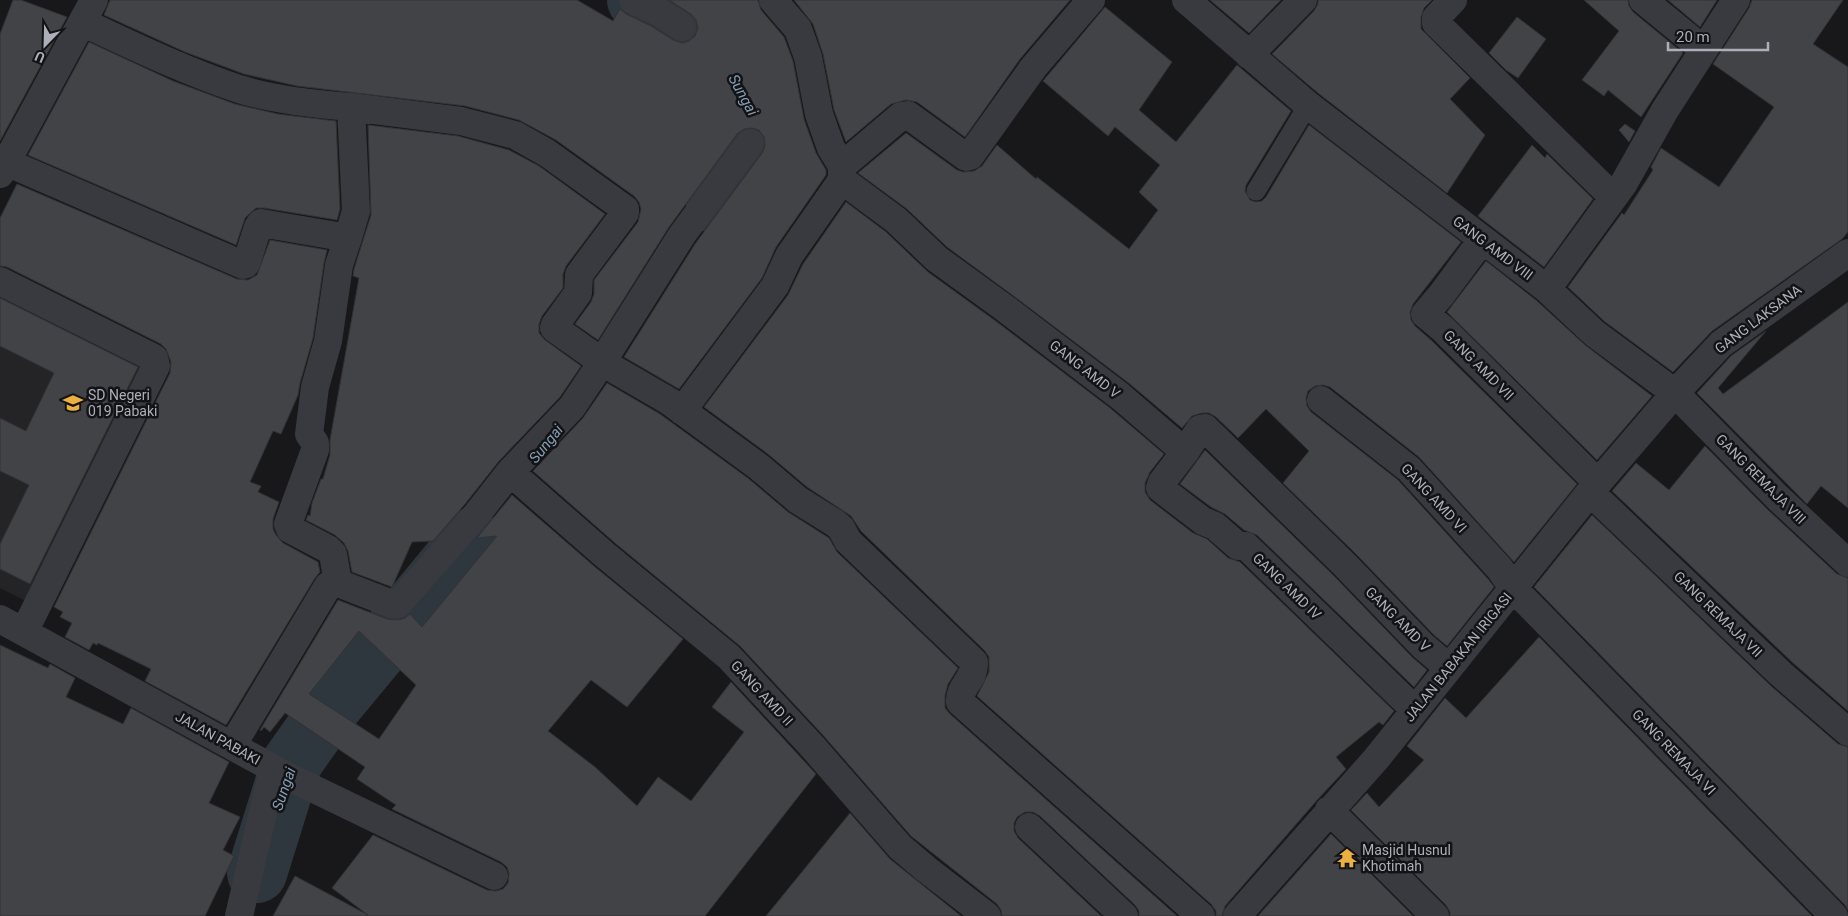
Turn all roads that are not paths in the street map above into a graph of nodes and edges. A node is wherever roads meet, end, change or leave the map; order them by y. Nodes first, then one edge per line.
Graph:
1 (633, 0) edge
2 (774, 0) edge
3 (1091, 0) edge
4 (1186, 0) edge
5 (1303, 0) edge
6 (1453, 0) edge
7 (1643, 0) edge
8 (1736, 0) edge
9 (88, 11) edge
10 (682, 27) dead end
11 (1704, 50) junction
12 (1250, 55) junction
13 (1308, 105) junction
14 (351, 107) junction
15 (750, 143) dead end
16 (2, 171) edge
17 (842, 173) junction
18 (1256, 192) dead end
19 (1614, 197) junction
20 (348, 238) junction
21 (1482, 240) junction
22 (1848, 253) edge
23 (0, 281) edge
24 (1547, 289) junction
25 (605, 364) junction
26 (1675, 393) junction
27 (1321, 400) dead end
28 (682, 411) junction
29 (1185, 452) junction
30 (516, 478) junction
31 (1594, 487) junction
32 (1848, 563) edge
33 (338, 583) junction
34 (1513, 588) junction
35 (0, 619) edge
36 (24, 632) junction
37 (1449, 668) junction
38 (1415, 710) junction
39 (1848, 732) edge
40 (232, 746) junction
41 (288, 776) junction
42 (1329, 810) junction
43 (1028, 827) dead end
44 (494, 876) dead end
45 (1242, 914) edge
46 (239, 916) edge
47 (987, 916) edge
48 (1124, 916) edge
49 (1201, 916) edge
50 (1435, 916) edge
51 (1834, 916) edge

1 - 10 street
2 - 17 street, GANG AMD V
3 - 17 street
4 - 12 street, GANG AMD VIII
5 - 12 street
6 - 19 street
7 - 11 street
8 - 11 street
9 - 14 street
9 - 16 street
11 - 19 street
12 - 13 street, GANG AMD VIII
13 - 18 lane
13 - 21 street, GANG AMD VIII
14 - 20 street
14 - 25 street
15 - 25 street
16 - 20 street
17 - 28 street
17 - 29 street, GANG AMD V
19 - 24 street
20 - 33 street
21 - 24 street, GANG AMD VIII
21 - 31 street, GANG AMD VII
22 - 26 street, GANG LAKSANA
23 - 36 street
24 - 26 street, GANG AMD VIII
25 - 28 street
25 - 30 street
26 - 31 street, JALAN BABAKAN IRIGASI
26 - 32 street, GANG REMAJA VIII
27 - 34 street, GANG AMD VI
28 - 49 street
29 - 37 street, GANG AMD V
29 - 38 street, GANG AMD IV
30 - 33 street
30 - 47 street, GANG AMD II
31 - 34 street, JALAN BABAKAN IRIGASI
31 - 39 street, GANG REMAJA VII
33 - 40 street
34 - 37 street, JALAN BABAKAN IRIGASI
34 - 51 street, GANG REMAJA VI
35 - 36 street, JALAN PABAKI
36 - 40 street, JALAN PABAKI
37 - 38 street, JALAN BABAKAN IRIGASI
38 - 42 street, JALAN BABAKAN IRIGASI
40 - 41 street, JALAN PABAKI
41 - 44 street, JALAN PABAKI
41 - 46 street
42 - 45 street, JALAN BABAKAN IRIGASI
42 - 50 street
43 - 48 street

